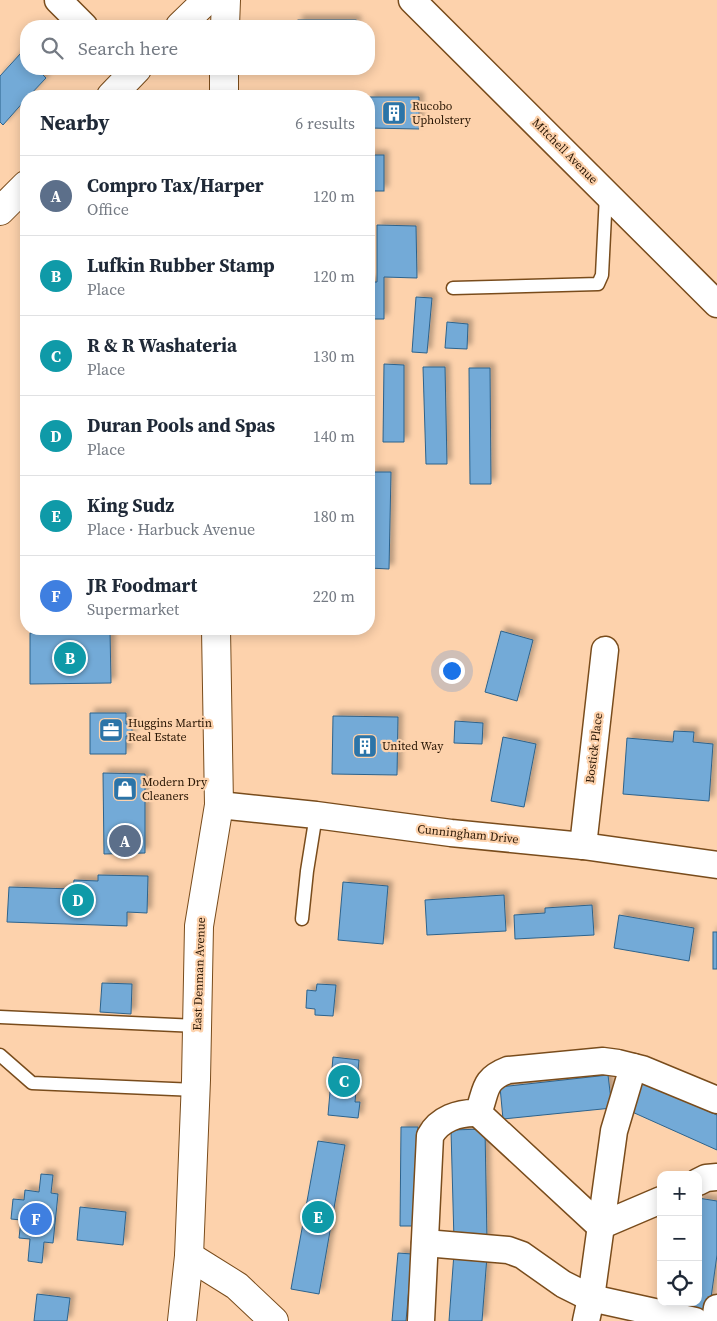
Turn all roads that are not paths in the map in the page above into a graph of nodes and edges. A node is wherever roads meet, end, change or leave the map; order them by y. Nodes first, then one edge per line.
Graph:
1 (58, 0) edge
2 (207, 0) edge
3 (226, 0) edge
4 (412, 0) edge
5 (78, 20) edge
6 (186, 20) edge
7 (225, 20) edge
8 (128, 75) edge
9 (224, 75) edge
10 (116, 90) edge
11 (224, 90) edge
12 (20, 191) edge
13 (606, 192) junction
14 (0, 211) edge
15 (453, 288) dead end
16 (714, 294) edge
17 (216, 635) edge
18 (606, 650) dead end
19 (219, 805) junction
20 (316, 815) junction
21 (583, 846) junction
22 (717, 865) edge
23 (302, 919) dead end
24 (0, 1017) edge
25 (197, 1026) junction
26 (0, 1055) edge
27 (633, 1067) junction
28 (196, 1090) junction
29 (717, 1100) edge
30 (478, 1113) junction
31 (717, 1177) edge
32 (702, 1180) edge
33 (657, 1202) edge
34 (600, 1226) junction
35 (425, 1243) junction
36 (190, 1256) junction
37 (717, 1308) edge
38 (589, 1310) edge
39 (182, 1321) edge
40 (274, 1321) edge
41 (421, 1321) edge
42 (695, 1321) edge
43 (715, 1321) edge

1 - 5 street
2 - 6 main road
3 - 7 main road
4 - 13 street, Mitchell Avenue
8 - 10 main road
9 - 11 main road
12 - 14 main road
13 - 15 lane
13 - 16 street, Mitchell Avenue
17 - 19 main road, East Denman Avenue
18 - 21 street, Bostick Place
19 - 20 street, Cunningham Drive
19 - 25 main road, East Denman Avenue
20 - 21 street, Cunningham Drive
20 - 23 lane
21 - 22 street, Cunningham Drive
24 - 25 lane
25 - 28 main road, East Denman Avenue
26 - 28 lane
27 - 29 street
27 - 30 street
27 - 34 street
28 - 36 main road, East Denman Avenue
30 - 34 street
30 - 35 street
31 - 32 street
33 - 34 street
34 - 38 street
35 - 38 street
35 - 41 street
36 - 39 main road, East Denman Avenue
36 - 40 main road
37 - 43 street
38 - 42 street

